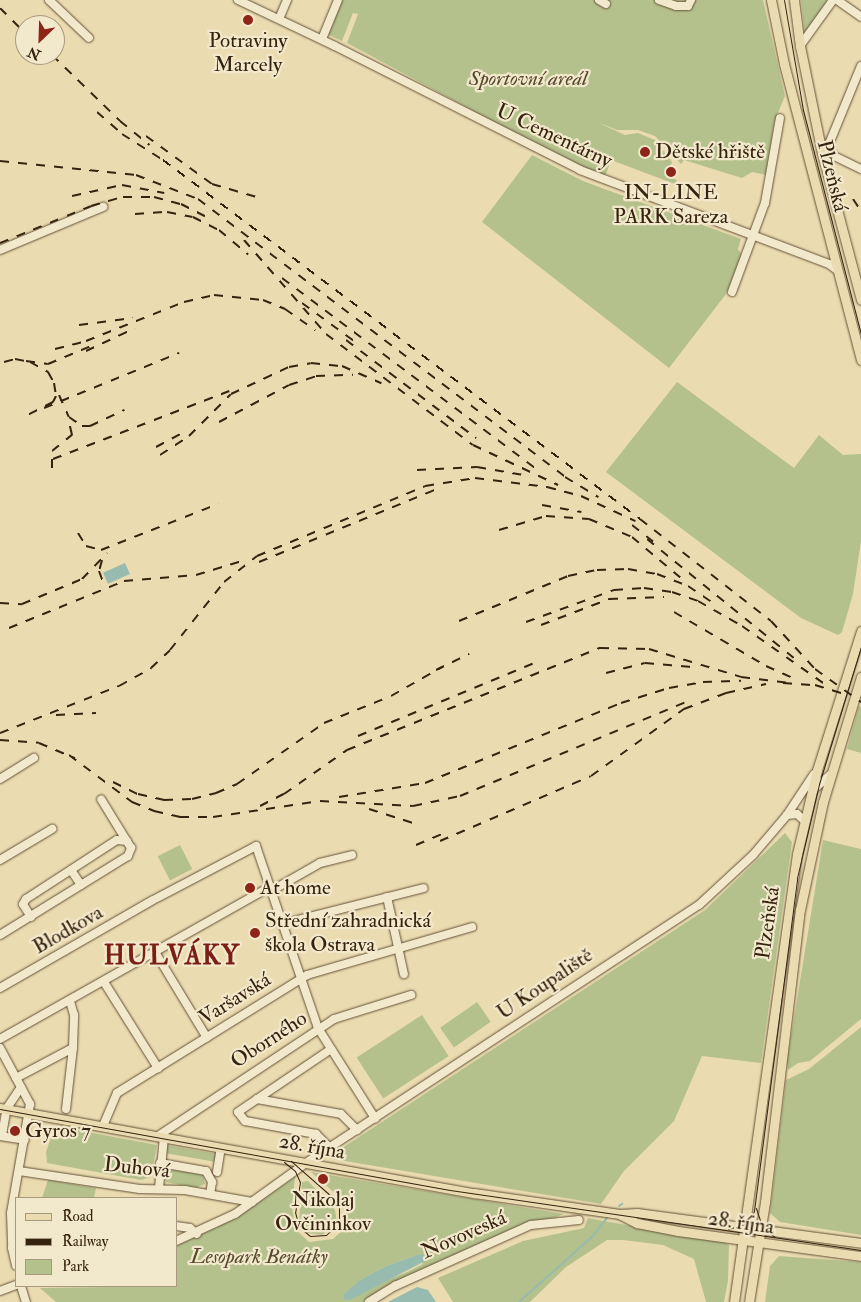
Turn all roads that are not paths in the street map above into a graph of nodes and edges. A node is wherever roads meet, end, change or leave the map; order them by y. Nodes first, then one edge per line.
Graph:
1 (49, 0) edge
2 (238, 0) edge
3 (287, 0) edge
4 (338, 0) edge
5 (659, 0) edge
6 (691, 0) edge
7 (771, 0) edge
8 (794, 0) edge
9 (833, 0) edge
10 (837, 0) edge
11 (861, 17) edge
12 (279, 19) junction
13 (90, 38) dead end
14 (322, 39) junction
15 (800, 46) junction
16 (861, 66) edge
17 (780, 118) dead end
18 (861, 169) edge
19 (103, 207) dead end
20 (755, 236) junction
21 (0, 250) edge
22 (837, 270) junction
23 (732, 292) dead end
24 (861, 300) edge
25 (861, 360) edge
26 (861, 631) edge
27 (861, 677) edge
28 (34, 758) dead end
29 (817, 770) junction
30 (830, 775) junction
31 (0, 778) edge
32 (812, 791) junction
33 (101, 799) dead end
34 (787, 815) junction
35 (804, 820) junction
36 (52, 829) dead end
37 (127, 840) junction
38 (352, 855) dead end
39 (0, 860) edge
40 (72, 870) junction
41 (81, 885) junction
42 (424, 888) dead end
43 (271, 889) junction
44 (387, 897) junction
45 (31, 917) junction
46 (282, 924) junction
47 (472, 927) dead end
48 (0, 935) edge
49 (398, 949) junction
50 (155, 952) junction
51 (404, 974) dead end
52 (299, 980) junction
53 (104, 982) junction
54 (0, 988) edge
55 (411, 996) dead end
56 (70, 1001) junction
57 (318, 1028) junction
58 (207, 1038) junction
59 (0, 1039) edge
60 (0, 1048) edge
61 (73, 1048) junction
62 (331, 1049) junction
63 (158, 1068) junction
64 (16, 1078) junction
65 (21, 1087) junction
66 (257, 1099) junction
67 (4, 1108) edge
68 (66, 1109) dead end
69 (30, 1113) junction
70 (375, 1118) junction
71 (103, 1126) junction
72 (357, 1130) junction
73 (1, 1136) edge
74 (161, 1137) junction
75 (25, 1140) junction
76 (221, 1148) junction
77 (330, 1148) junction
78 (160, 1162) junction
79 (306, 1163) junction
80 (19, 1171) junction
81 (217, 1172) dead end
82 (159, 1188) junction
83 (210, 1194) junction
84 (252, 1202) junction
85 (619, 1214) junction
86 (579, 1220) dead end
87 (178, 1226) edge
88 (744, 1226) junction
89 (760, 1228) junction
90 (197, 1234) junction
91 (178, 1240) edge
92 (742, 1240) junction
93 (861, 1242) edge
94 (758, 1243) junction
95 (776, 1246) junction
96 (861, 1256) edge
97 (15, 1257) edge
98 (754, 1265) junction
99 (15, 1285) edge
100 (21, 1287) edge
101 (0, 1291) edge
102 (26, 1302) edge
103 (369, 1302) edge
104 (734, 1302) edge
105 (749, 1302) edge

1 - 13 street
2 - 12 street, U Cementárny
3 - 12 street
4 - 14 street
5 - 6 street
7 - 22 main road, Plzeňská
8 - 15 main road, Plzeňská
9 - 15 street
10 - 11 street
12 - 14 street, U Cementárny
14 - 20 street, U Cementárny
15 - 24 main road, Plzeňská
16 - 18 street
17 - 20 street
19 - 21 street
20 - 22 street, U Cementárny
20 - 23 street
22 - 25 main road, Plzeňská
26 - 29 main road, Plzeňská
27 - 30 main road, Plzeňská
28 - 31 street
29 - 32 main road, Plzeňská
29 - 34 street, U Koupaliště
30 - 32 street, U Koupaliště
30 - 89 main road, Plzeňská
32 - 34 street, U Koupaliště
32 - 35 main road, Plzeňská
33 - 37 street
34 - 35 street
34 - 70 street, U Koupaliště
35 - 88 main road, Plzeňská
36 - 39 street
37 - 40 street
37 - 41 street
38 - 43 street
40 - 41 street
40 - 45 street
41 - 45 street
42 - 44 street
43 - 46 street
43 - 50 street
43 - 54 street, Blodkova
44 - 46 street
44 - 49 street
45 - 48 street
46 - 52 street
47 - 49 street, Varšavská
49 - 51 street
49 - 52 street, Varšavská
50 - 53 street
50 - 58 street
52 - 57 street
52 - 58 street, Varšavská
53 - 56 street
53 - 63 street
55 - 57 street, Oborného
56 - 59 street
56 - 61 street
57 - 62 street
57 - 74 street, Oborného
58 - 63 street, Varšavská
60 - 64 street
61 - 64 street
61 - 68 street
62 - 66 street
62 - 70 street
63 - 71 street, Varšavská
64 - 65 street
65 - 67 street
65 - 69 street
66 - 72 street
66 - 77 street
67 - 69 main road, 28. října
67 - 73 street
69 - 71 main road, 28. října
69 - 75 street
70 - 72 street, U Koupaliště
71 - 74 main road, 28. října
72 - 77 street, U Koupaliště
73 - 75 street
74 - 76 main road, 28. října
74 - 78 street
75 - 80 street
76 - 79 main road, 28. října
76 - 81 street
77 - 79 street, U Koupaliště
78 - 82 street
78 - 83 street
79 - 84 street, U Koupaliště
79 - 85 main road, 28. října
80 - 82 street, Duhová
80 - 97 street
82 - 83 street, Duhová
83 - 84 street, Duhová
84 - 90 street, U Koupaliště
85 - 88 main road, 28. října
85 - 92 main road, 28. října
86 - 103 street, Novoveská
87 - 90 street
88 - 89 main road, 28. října
88 - 92 main road, Plzeňská
89 - 93 main road, 28. října
89 - 94 main road, Plzeňská
90 - 91 street, U Koupaliště
92 - 94 main road, 28. října
92 - 104 main road, Plzeňská
94 - 95 main road, 28. října
94 - 98 main road, Plzeňská
95 - 96 main road, 28. října
95 - 98 main road
98 - 105 main road, Plzeňská
99 - 101 street
100 - 102 street

